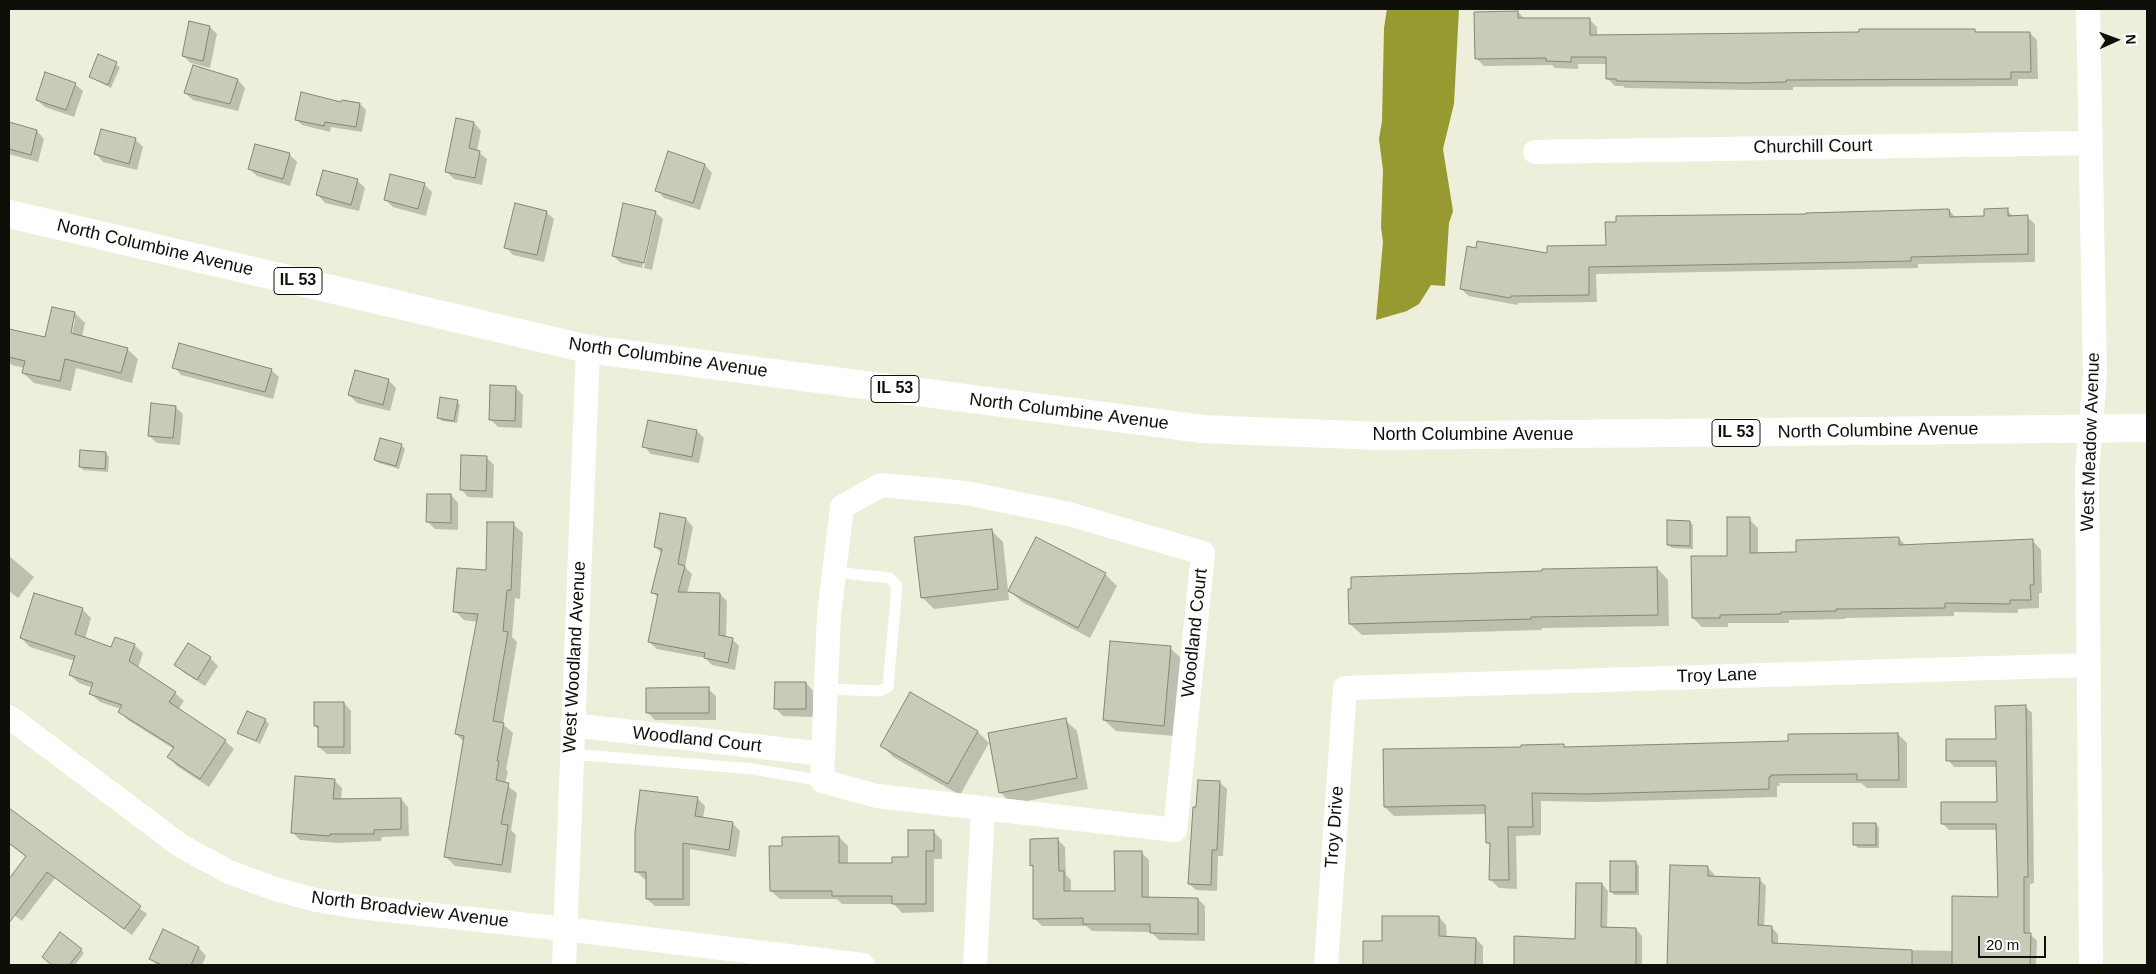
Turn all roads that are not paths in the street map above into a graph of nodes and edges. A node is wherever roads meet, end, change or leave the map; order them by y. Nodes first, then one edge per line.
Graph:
1 (2088, 9) edge
2 (2090, 142) junction
3 (1535, 152) dead end
4 (9, 214) edge
5 (588, 348) junction
6 (2147, 428) edge
7 (2091, 429) junction
8 (834, 572) junction
9 (2089, 665) junction
10 (1345, 688) joint
11 (826, 689) junction
12 (9, 717) edge
13 (572, 725) junction
14 (570, 754) junction
15 (823, 754) junction
16 (822, 781) junction
17 (983, 809) junction
18 (565, 929) junction
19 (564, 965) edge
20 (863, 965) edge
21 (975, 965) edge
22 (1326, 965) edge
23 (2091, 965) edge

1 - 2 street, West Meadow Avenue
2 - 3 street, Churchill Court
2 - 7 street, West Meadow Avenue
4 - 5 main road, North Columbine Avenue / IL 53
5 - 7 main road, North Columbine Avenue / IL 53
5 - 13 street, West Woodland Avenue
6 - 7 main road, North Columbine Avenue / IL 53
7 - 9 street, West Meadow Avenue
8 - 11 street, Woodland Court
8 - 11 lane
8 - 17 street, Woodland Court
9 - 10 street, Troy Lane
9 - 23 street, West Meadow Avenue
10 - 22 street, Troy Drive
11 - 15 street, Woodland Court
12 - 18 street, North Broadview Avenue
13 - 14 street, West Woodland Avenue
13 - 15 street, Woodland Court
14 - 16 lane
14 - 18 street, West Woodland Avenue
15 - 16 street, Woodland Court
16 - 17 street, Woodland Court
17 - 21 street
18 - 19 street, West Woodland Avenue
18 - 20 street, North Broadview Avenue

